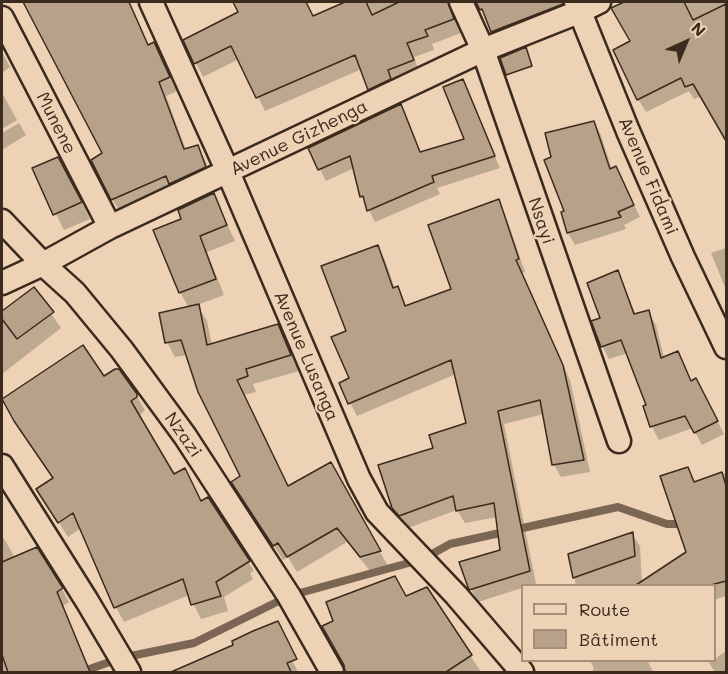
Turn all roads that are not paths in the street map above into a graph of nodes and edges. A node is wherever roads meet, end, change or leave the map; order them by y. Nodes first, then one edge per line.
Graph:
1 (151, 2) edge
2 (461, 2) edge
3 (585, 5) edge
4 (2, 18) edge
5 (483, 50) junction
6 (228, 172) junction
7 (2, 221) edge
8 (110, 227) junction
9 (43, 264) junction
10 (2, 283) edge
11 (726, 347) edge
12 (619, 441) dead end
13 (2, 466) edge
14 (129, 672) edge
15 (332, 672) edge
16 (522, 672) edge

1 - 6 street, Avenue Lusanga
2 - 5 street, Nsayi
3 - 5 street, Avenue Gizhenga
3 - 11 street, Avenue Fidami
4 - 8 street, Munene
5 - 6 street, Avenue Gizhenga
5 - 12 street, Nsayi
6 - 8 street, Avenue Gizhenga
6 - 16 street, Avenue Lusanga
7 - 9 street, Nzazi
8 - 9 street, Avenue Gizhenga
9 - 10 street, Avenue Gizhenga
9 - 15 street, Nzazi
13 - 14 street

